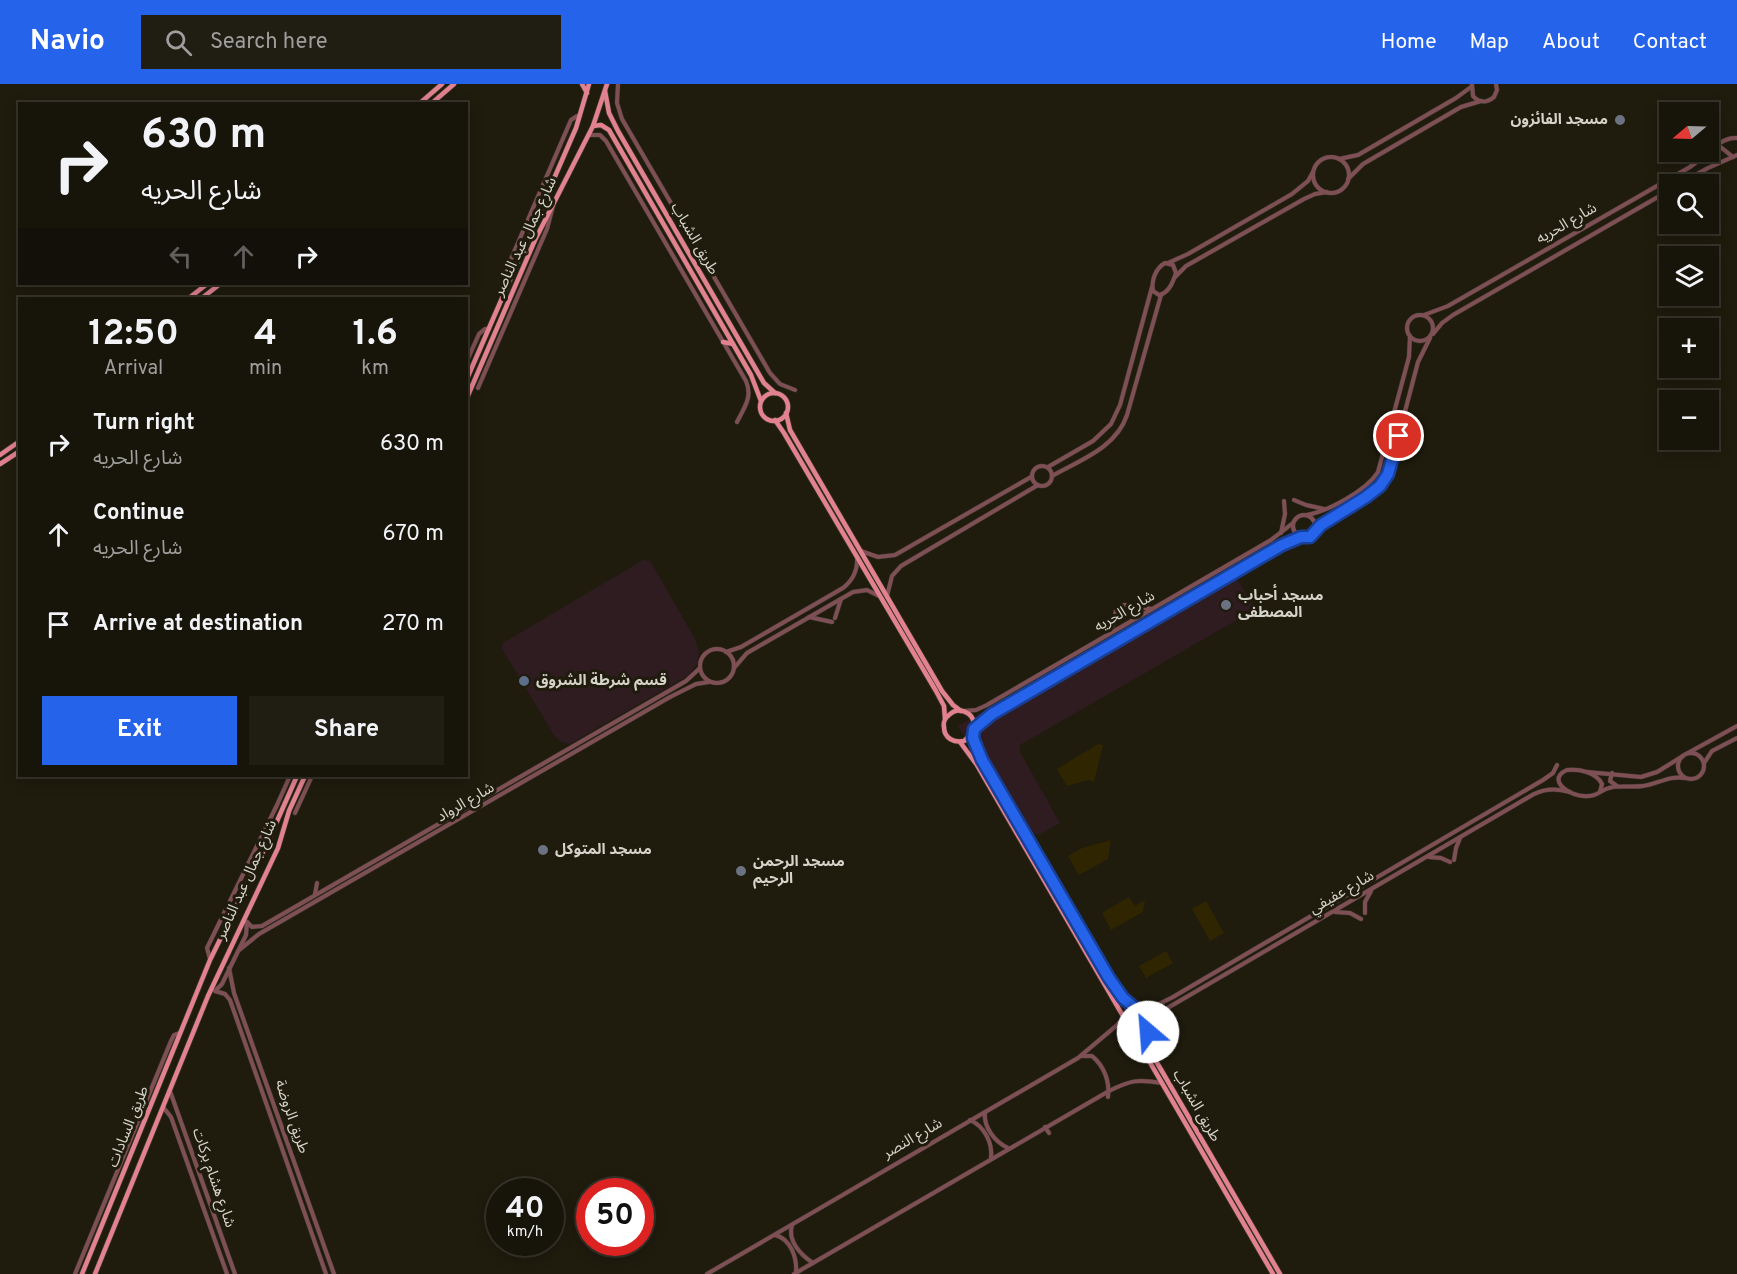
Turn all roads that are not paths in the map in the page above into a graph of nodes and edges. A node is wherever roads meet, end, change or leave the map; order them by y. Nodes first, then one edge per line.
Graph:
1 (442, 84) edge
2 (454, 84) edge
3 (582, 84) edge
4 (589, 84) edge
5 (607, 84) edge
6 (618, 84) edge
7 (1496, 84) edge
8 (1503, 84) edge
9 (1472, 85) edge
10 (1497, 90) junction
11 (605, 91) junction
12 (587, 93) junction
13 (1481, 101) junction
14 (421, 102) edge
15 (433, 102) edge
16 (580, 117) junction
17 (593, 126) junction
18 (589, 135) junction
19 (1737, 138) edge
20 (1719, 144) edge
21 (1719, 146) edge
22 (1364, 152) junction
23 (579, 153) junction
24 (564, 155) junction
25 (1736, 157) edge
26 (1339, 159) junction
27 (1369, 161) junction
28 (1696, 162) edge
29 (1313, 172) junction
30 (1697, 174) edge
31 (1348, 179) junction
32 (1299, 189) junction
33 (1327, 192) junction
34 (1659, 196) edge
35 (1304, 199) junction
36 (1621, 207) junction
37 (1627, 215) junction
38 (1188, 254) junction
39 (1168, 263) junction
40 (1193, 263) junction
41 (1175, 277) junction
42 (206, 285) edge
43 (219, 285) edge
44 (1152, 287) junction
45 (506, 289) junction
46 (1161, 295) junction
47 (190, 297) edge
48 (203, 297) edge
49 (1448, 306) junction
50 (1145, 309) junction
51 (1154, 313) junction
52 (1424, 315) junction
53 (1453, 315) junction
54 (489, 329) junction
55 (1410, 336) junction
56 (1431, 336) junction
57 (723, 342) junction
58 (733, 344) junction
59 (468, 359) edge
60 (468, 376) edge
61 (795, 390) dead end
62 (775, 393) junction
63 (468, 396) edge
64 (761, 401) junction
65 (786, 413) junction
66 (775, 420) junction
67 (737, 422) dead end
68 (18, 442) edge
69 (18, 452) edge
70 (0, 455) edge
71 (0, 465) edge
72 (1048, 467) junction
73 (1031, 477) junction
74 (1052, 477) junction
75 (1038, 485) junction
76 (1294, 500) dead end
77 (1284, 501) dead end
78 (1335, 504) junction
79 (1324, 509) junction
80 (1340, 512) junction
81 (1307, 515) junction
82 (1293, 524) junction
83 (939, 530) junction
84 (1315, 530) junction
85 (1281, 534) junction
86 (1301, 537) junction
87 (944, 540) junction
88 (1271, 540) junction
89 (1276, 549) junction
90 (861, 551) junction
91 (902, 552) junction
92 (857, 557) junction
93 (907, 561) junction
94 (843, 588) junction
95 (847, 595) junction
96 (887, 596) junction
97 (881, 598) junction
98 (841, 599) junction
99 (1124, 605) dead end
100 (1159, 606) junction
101 (1153, 609) junction
102 (1116, 610) dead end
103 (1164, 614) junction
104 (809, 617) junction
105 (1108, 634) junction
106 (1097, 641) junction
107 (1102, 650) junction
108 (726, 652) junction
109 (699, 668) junction
110 (734, 668) junction
111 (709, 682) junction
112 (987, 705) junction
113 (962, 711) junction
114 (992, 714) junction
115 (945, 719) junction
116 (1737, 726) edge
117 (974, 731) junction
118 (1737, 738) edge
119 (960, 742) junction
120 (569, 747) junction
121 (1688, 753) junction
122 (573, 754) junction
123 (553, 756) junction
124 (1683, 756) junction
125 (557, 763) junction
126 (1703, 763) junction
127 (1586, 772) junction
128 (1612, 774) junction
129 (1551, 775) junction
130 (1560, 775) junction
131 (290, 777) edge
132 (296, 777) edge
133 (305, 777) edge
134 (312, 777) edge
135 (1685, 778) junction
136 (1617, 786) junction
137 (1570, 792) junction
138 (1600, 792) junction
139 (280, 806) junction
140 (295, 813) dead end
141 (433, 827) junction
142 (437, 833) junction
143 (415, 837) junction
144 (1461, 837) junction
145 (419, 844) junction
146 (1425, 858) junction
147 (258, 864) junction
148 (270, 864) junction
149 (344, 878) junction
150 (317, 883) dead end
151 (347, 884) junction
152 (1374, 888) junction
153 (314, 895) junction
154 (1331, 913) junction
155 (1365, 913) dead end
156 (246, 914) junction
157 (1361, 919) dead end
158 (247, 922) junction
159 (262, 926) junction
160 (266, 931) junction
161 (238, 951) junction
162 (1243, 956) junction
163 (210, 960) junction
164 (1246, 961) junction
165 (229, 968) junction
166 (198, 990) joint
167 (212, 992) junction
168 (234, 993) junction
169 (228, 996) junction
170 (1154, 1006) junction
171 (1139, 1011) junction
172 (1159, 1013) junction
173 (1124, 1017) junction
174 (1147, 1024) junction
175 (1132, 1030) junction
176 (181, 1033) junction
177 (251, 1038) junction
178 (244, 1040) junction
179 (255, 1050) junction
180 (248, 1052) junction
181 (1082, 1056) junction
182 (1162, 1083) junction
183 (170, 1090) junction
184 (1109, 1091) junction
185 (1108, 1097) dead end
186 (144, 1104) junction
187 (151, 1107) junction
188 (163, 1107) junction
189 (176, 1109) junction
190 (986, 1111) junction
191 (169, 1113) junction
192 (970, 1120) junction
193 (1045, 1127) junction
194 (1049, 1133) dead end
195 (1008, 1148) junction
196 (990, 1159) junction
197 (886, 1161) dead end
198 (889, 1167) junction
199 (122, 1177) junction
200 (959, 1178) junction
201 (132, 1182) junction
202 (962, 1182) dead end
203 (116, 1191) junction
204 (127, 1195) junction
205 (792, 1224) junction
206 (775, 1235) junction
207 (840, 1247) junction
208 (842, 1252) dead end
209 (813, 1263) junction
210 (712, 1264) dead end
211 (1276, 1266) junction
212 (716, 1269) junction
213 (75, 1274) edge
214 (82, 1274) edge
215 (94, 1274) edge
216 (227, 1274) edge
217 (235, 1274) edge
218 (326, 1274) edge
219 (334, 1274) edge
220 (707, 1274) edge
221 (795, 1274) edge
222 (1272, 1274) edge
223 (1280, 1274) edge
224 (1287, 1274) edge

1 - 14 main road
2 - 15 main road
3 - 12 main road
4 - 12 main road, شارع جمال عبد الناصر
5 - 11 main road, شارع جمال عبد الناصر
6 - 61 street
7 - 10 street
8 - 10 street
9 - 13 street
9 - 22 street
10 - 13 street
11 - 17 main road, شارع جمال عبد الناصر
11 - 62 main road, طريق الشباب
12 - 16 main road, شارع جمال عبد الناصر
13 - 27 street
16 - 24 main road, شارع جمال عبد الناصر
16 - 45 street
17 - 18 main road, شارع جمال عبد الناصر
17 - 58 main road, طريق الشباب
18 - 23 main road, شارع جمال عبد الناصر
18 - 57 street
19 - 20 street, شارع الحريه
21 - 25 street
22 - 26 street
22 - 27 street
23 - 24 main road
23 - 63 main road, شارع جمال عبد الناصر
24 - 45 main road, شارع جمال عبد الناصر
25 - 30 street
26 - 29 street
26 - 31 street
27 - 31 street
28 - 36 street, شارع الحريه
29 - 32 street
29 - 33 street
31 - 33 street
32 - 35 street
32 - 38 street
33 - 35 street
34 - 37 street, شارع الحريه
35 - 40 street
36 - 37 street
36 - 49 street, شارع الحريه
37 - 53 street, شارع الحريه
38 - 39 street
38 - 40 street
39 - 41 street
39 - 44 street
40 - 41 street
41 - 46 street
42 - 47 main road
43 - 48 main road
44 - 46 street
44 - 50 street
45 - 54 main road, شارع جمال عبد الناصر
46 - 51 street
49 - 52 street, شارع الحريه
49 - 53 street
50 - 51 street
50 - 72 street
51 - 74 street
52 - 55 street
52 - 56 street
53 - 56 street, شارع الحريه
54 - 59 street
54 - 60 main road, شارع جمال عبد الناصر
55 - 56 street
55 - 78 street
56 - 80 street, شارع الحريه
57 - 58 main road
57 - 67 street
58 - 64 main road, طريق الشباب
62 - 64 main road
62 - 65 main road
64 - 66 main road
65 - 66 main road
65 - 90 main road
66 - 92 main road
68 - 70 main road
69 - 71 main road
72 - 73 street
72 - 74 street
73 - 75 street
73 - 83 street
74 - 75 street
75 - 87 street
76 - 79 street
77 - 85 street
78 - 79 street
78 - 80 street
79 - 81 street
80 - 84 street, شارع الحريه
81 - 82 street
81 - 84 street
82 - 85 street, شارع الحريه
82 - 86 street
83 - 87 street
83 - 91 street
84 - 86 street
85 - 88 street, شارع الحريه
86 - 89 street, شارع الحريه
87 - 93 street
88 - 89 street
88 - 100 street, شارع الحريه
89 - 103 street, شارع الحريه
90 - 91 street
90 - 96 main road
91 - 93 street
92 - 94 street
92 - 97 main road
93 - 96 street
94 - 95 street
94 - 108 street
95 - 97 street
95 - 98 street
96 - 113 main road
97 - 115 main road
98 - 104 street
98 - 104 street
99 - 101 street
100 - 101 street, شارع الحريه
100 - 103 street
101 - 105 street, شارع الحريه
102 - 105 street
103 - 107 street, شارع الحريه
104 - 110 street
105 - 106 street, شارع الحريه
106 - 107 street
106 - 112 street, شارع الحريه
107 - 114 street, شارع الحريه
108 - 109 street
108 - 110 street
109 - 111 street
109 - 120 street, شارع الرواد
110 - 111 street
111 - 122 street, شارع الرواد
112 - 113 street, شارع الحريه
112 - 114 street
113 - 115 main road
113 - 117 main road
114 - 117 street, شارع الحريه
115 - 119 main road
116 - 121 street
117 - 119 main road
117 - 171 main road, طريق الشباب
118 - 126 street
119 - 173 main road, طريق الشباب
120 - 122 street
120 - 123 street, شارع الرواد
121 - 124 street
121 - 126 street
122 - 125 street, شارع الرواد
123 - 125 street
123 - 141 street, شارع الرواد
124 - 128 street
124 - 135 street
125 - 142 street, شارع الرواد
126 - 135 street
127 - 128 street
127 - 130 street
127 - 138 street
128 - 136 street
129 - 130 street
129 - 130 street, شارع عفيفي
129 - 162 street, شارع عفيفي
130 - 137 street
131 - 139 street
132 - 139 main road, شارع جمال عبد الناصر
133 - 148 main road, شارع جمال عبد الناصر
134 - 140 street
135 - 136 street
136 - 138 street
137 - 138 street, شارع عفيفي
137 - 144 street, شارع عفيفي
139 - 147 main road, شارع جمال عبد الناصر
139 - 163 street
141 - 142 street
141 - 143 street, شارع الرواد
142 - 145 street, شارع الرواد
143 - 145 street
143 - 149 street, شارع الرواد
144 - 146 street, شارع عفيفي
144 - 146 street
145 - 151 street, شارع الرواد
146 - 152 street, شارع عفيفي
147 - 148 main road
147 - 163 main road, شارع جمال عبد الناصر
148 - 156 main road, شارع جمال عبد الناصر
149 - 151 street
149 - 153 street, شارع الرواد
150 - 153 street
151 - 160 street, شارع الرواد
152 - 154 street, شارع عفيفي
152 - 155 street
153 - 159 street, شارع الرواد
154 - 157 street
154 - 164 street, شارع عفيفي
156 - 158 street
156 - 167 main road, شارع جمال عبد الناصر
158 - 159 street
158 - 161 street
159 - 160 street
160 - 161 street, شارع الرواد
161 - 165 street
162 - 164 street
162 - 170 street, شارع عفيفي
163 - 166 main road, شارع جمال عبد الناصر
164 - 172 street, شارع عفيفي
165 - 167 street
165 - 168 street, طريق الروضة
166 - 176 main road, طريق السادات
167 - 169 street
167 - 183 main road, طريق السادات
168 - 169 street
168 - 177 street, طريق الروضة
169 - 178 street, طريق الروضة
170 - 171 street, شارع عفيفي
170 - 172 street
171 - 173 street, شارع عفيفي
171 - 174 main road, طريق الشباب
172 - 174 street, شارع عفيفي
173 - 175 main road, طريق الشباب
173 - 181 street, شارع النصر
174 - 175 street, شارع عفيفي
174 - 211 main road, طريق الشباب
175 - 182 main road, طريق الشباب
176 - 186 street
176 - 187 main road, طريق السادات
177 - 178 street
177 - 179 street, طريق الروضة
178 - 180 street, طريق الروضة
179 - 180 street
179 - 219 street, طريق الروضة
180 - 218 street, طريق الروضة
181 - 184 street
181 - 190 street, شارع النصر
182 - 184 street
182 - 222 main road, طريق الشباب
183 - 188 main road, طريق السادات
183 - 189 street, شارع هشام بركات
184 - 185 street
184 - 193 street
186 - 187 main road
186 - 213 street
187 - 199 main road, طريق السادات
188 - 191 street, شارع هشام بركات
188 - 201 main road, طريق السادات
189 - 191 street
189 - 217 street, شارع هشام بركات
190 - 192 street, شارع النصر
190 - 195 street
191 - 216 street, شارع هشام بركات
192 - 196 street
192 - 198 street, شارع النصر
193 - 194 street
193 - 195 street
195 - 196 street
196 - 200 street
197 - 198 street
198 - 205 street, شارع النصر
199 - 201 main road
199 - 203 main road, طريق السادات
200 - 202 street
200 - 207 street
201 - 204 main road, طريق السادات
203 - 204 main road
203 - 214 main road, طريق السادات
204 - 215 main road, طريق السادات
205 - 206 street, شارع النصر
205 - 209 street
206 - 212 street, شارع النصر
206 - 221 street
207 - 208 street
207 - 209 street
209 - 221 street
210 - 212 street
211 - 223 main road, طريق الشباب
211 - 224 main road
212 - 220 street, شارع النصر

